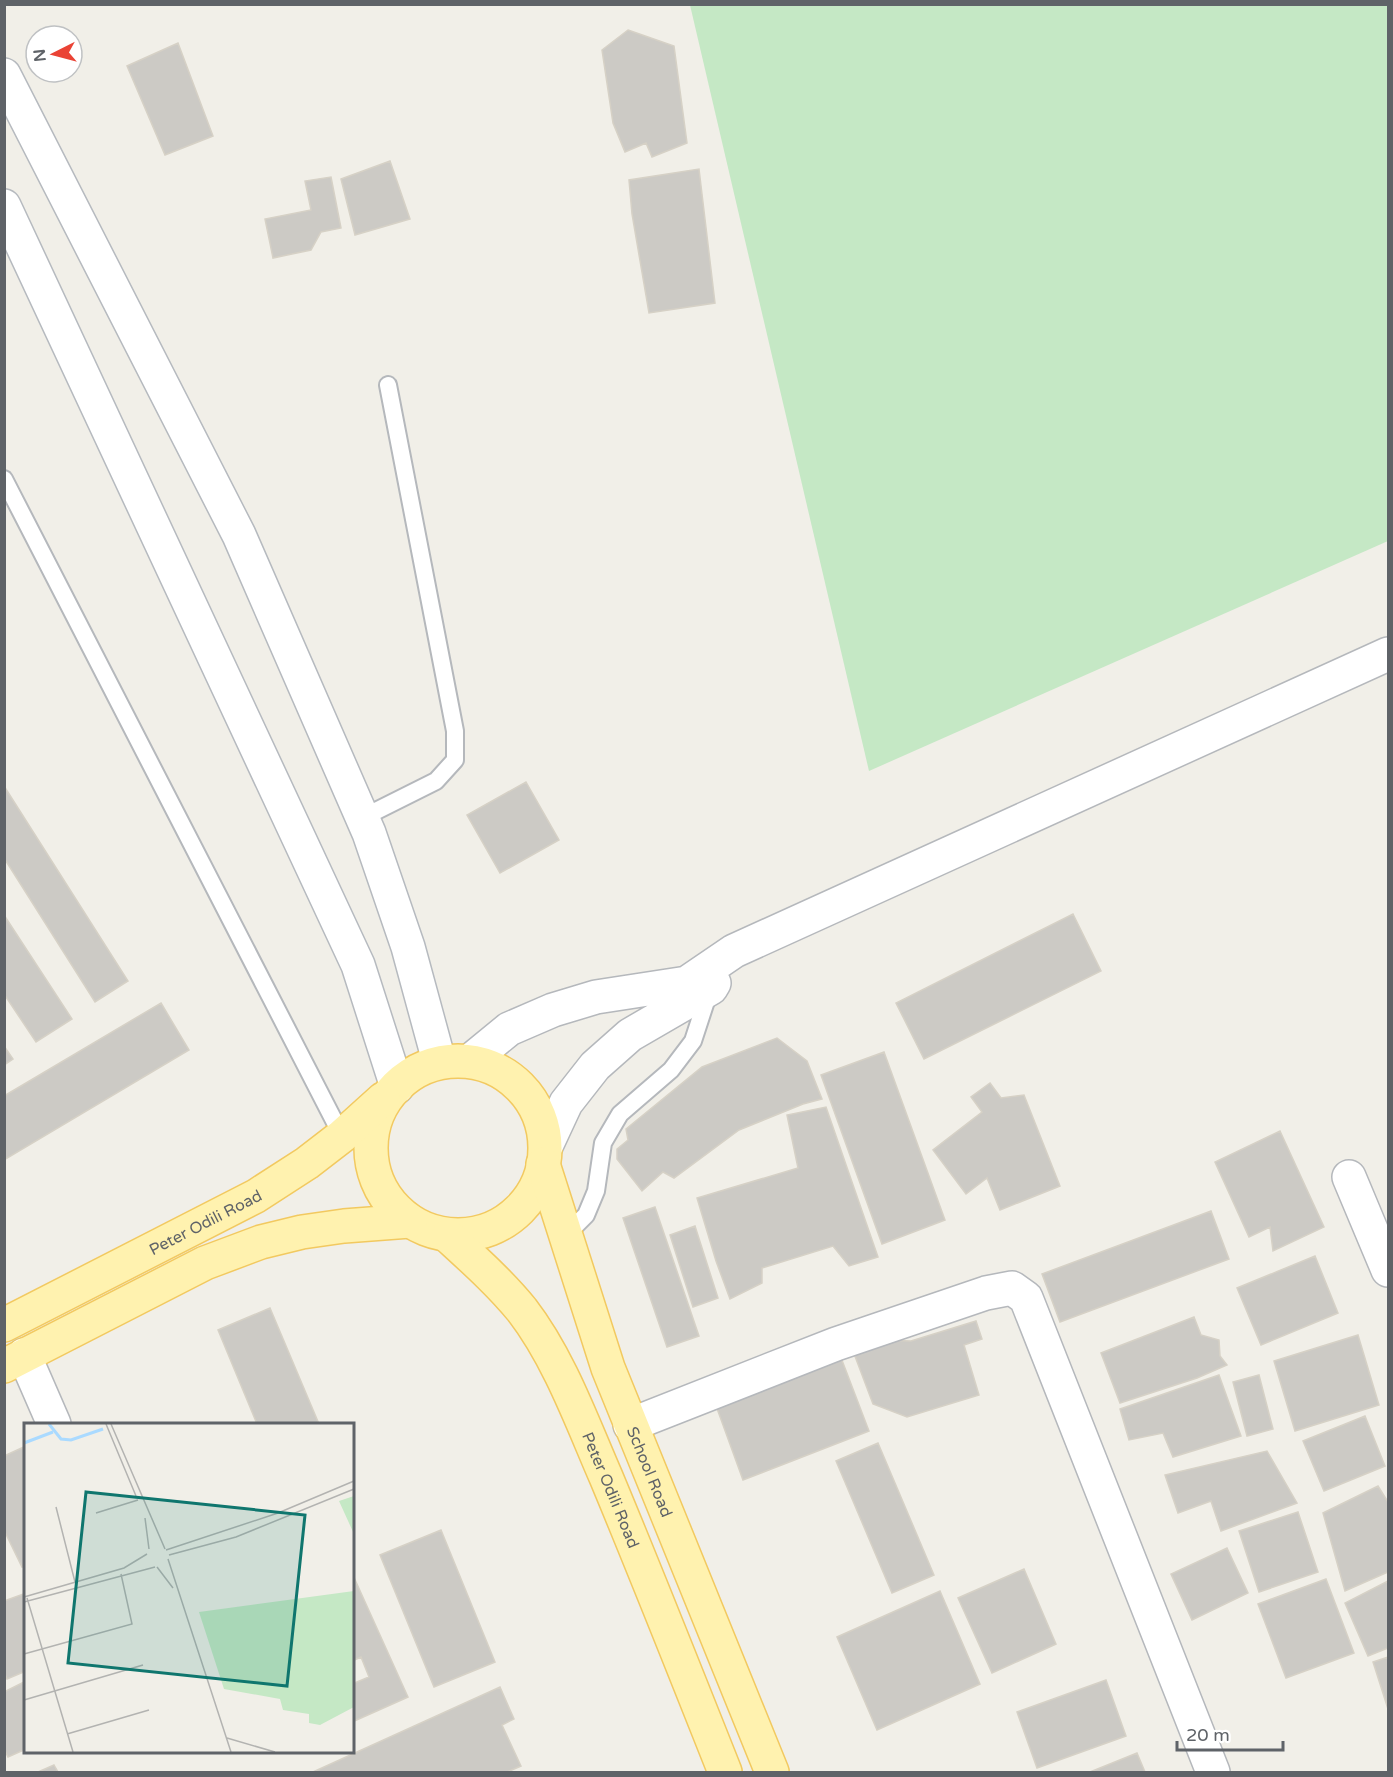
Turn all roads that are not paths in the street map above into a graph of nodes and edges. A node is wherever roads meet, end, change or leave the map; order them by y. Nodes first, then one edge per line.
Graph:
1 (4, 75) edge
2 (4, 206) edge
3 (388, 385) dead end
4 (4, 479) edge
5 (1389, 654) edge
6 (362, 818) junction
7 (734, 951) junction
8 (711, 988) junction
9 (454, 1061) junction
10 (393, 1090) junction
11 (342, 1136) junction
12 (544, 1155) junction
13 (1349, 1177) dead end
14 (410, 1221) junction
15 (448, 1236) junction
16 (565, 1236) junction
17 (1389, 1270) edge
18 (4, 1325) edge
19 (14, 1360) edge
20 (53, 1423) edge
21 (630, 1425) junction
22 (725, 1773) edge
23 (772, 1773) edge
24 (1212, 1773) edge

1 - 6 street
2 - 10 street
3 - 6 lane
4 - 11 lane
5 - 7 street
6 - 9 street
7 - 8 street
7 - 9 street
8 - 12 street
8 - 16 lane
9 - 10 main road
9 - 12 main road
10 - 11 main road, Peter Odili Road
10 - 14 main road
11 - 18 main road, Peter Odili Road
12 - 15 main road
12 - 16 main road, School Road
13 - 17 street
14 - 15 main road
14 - 19 main road
15 - 22 main road, Peter Odili Road
16 - 21 main road, School Road
19 - 20 street
21 - 23 main road, School Road
21 - 24 street

